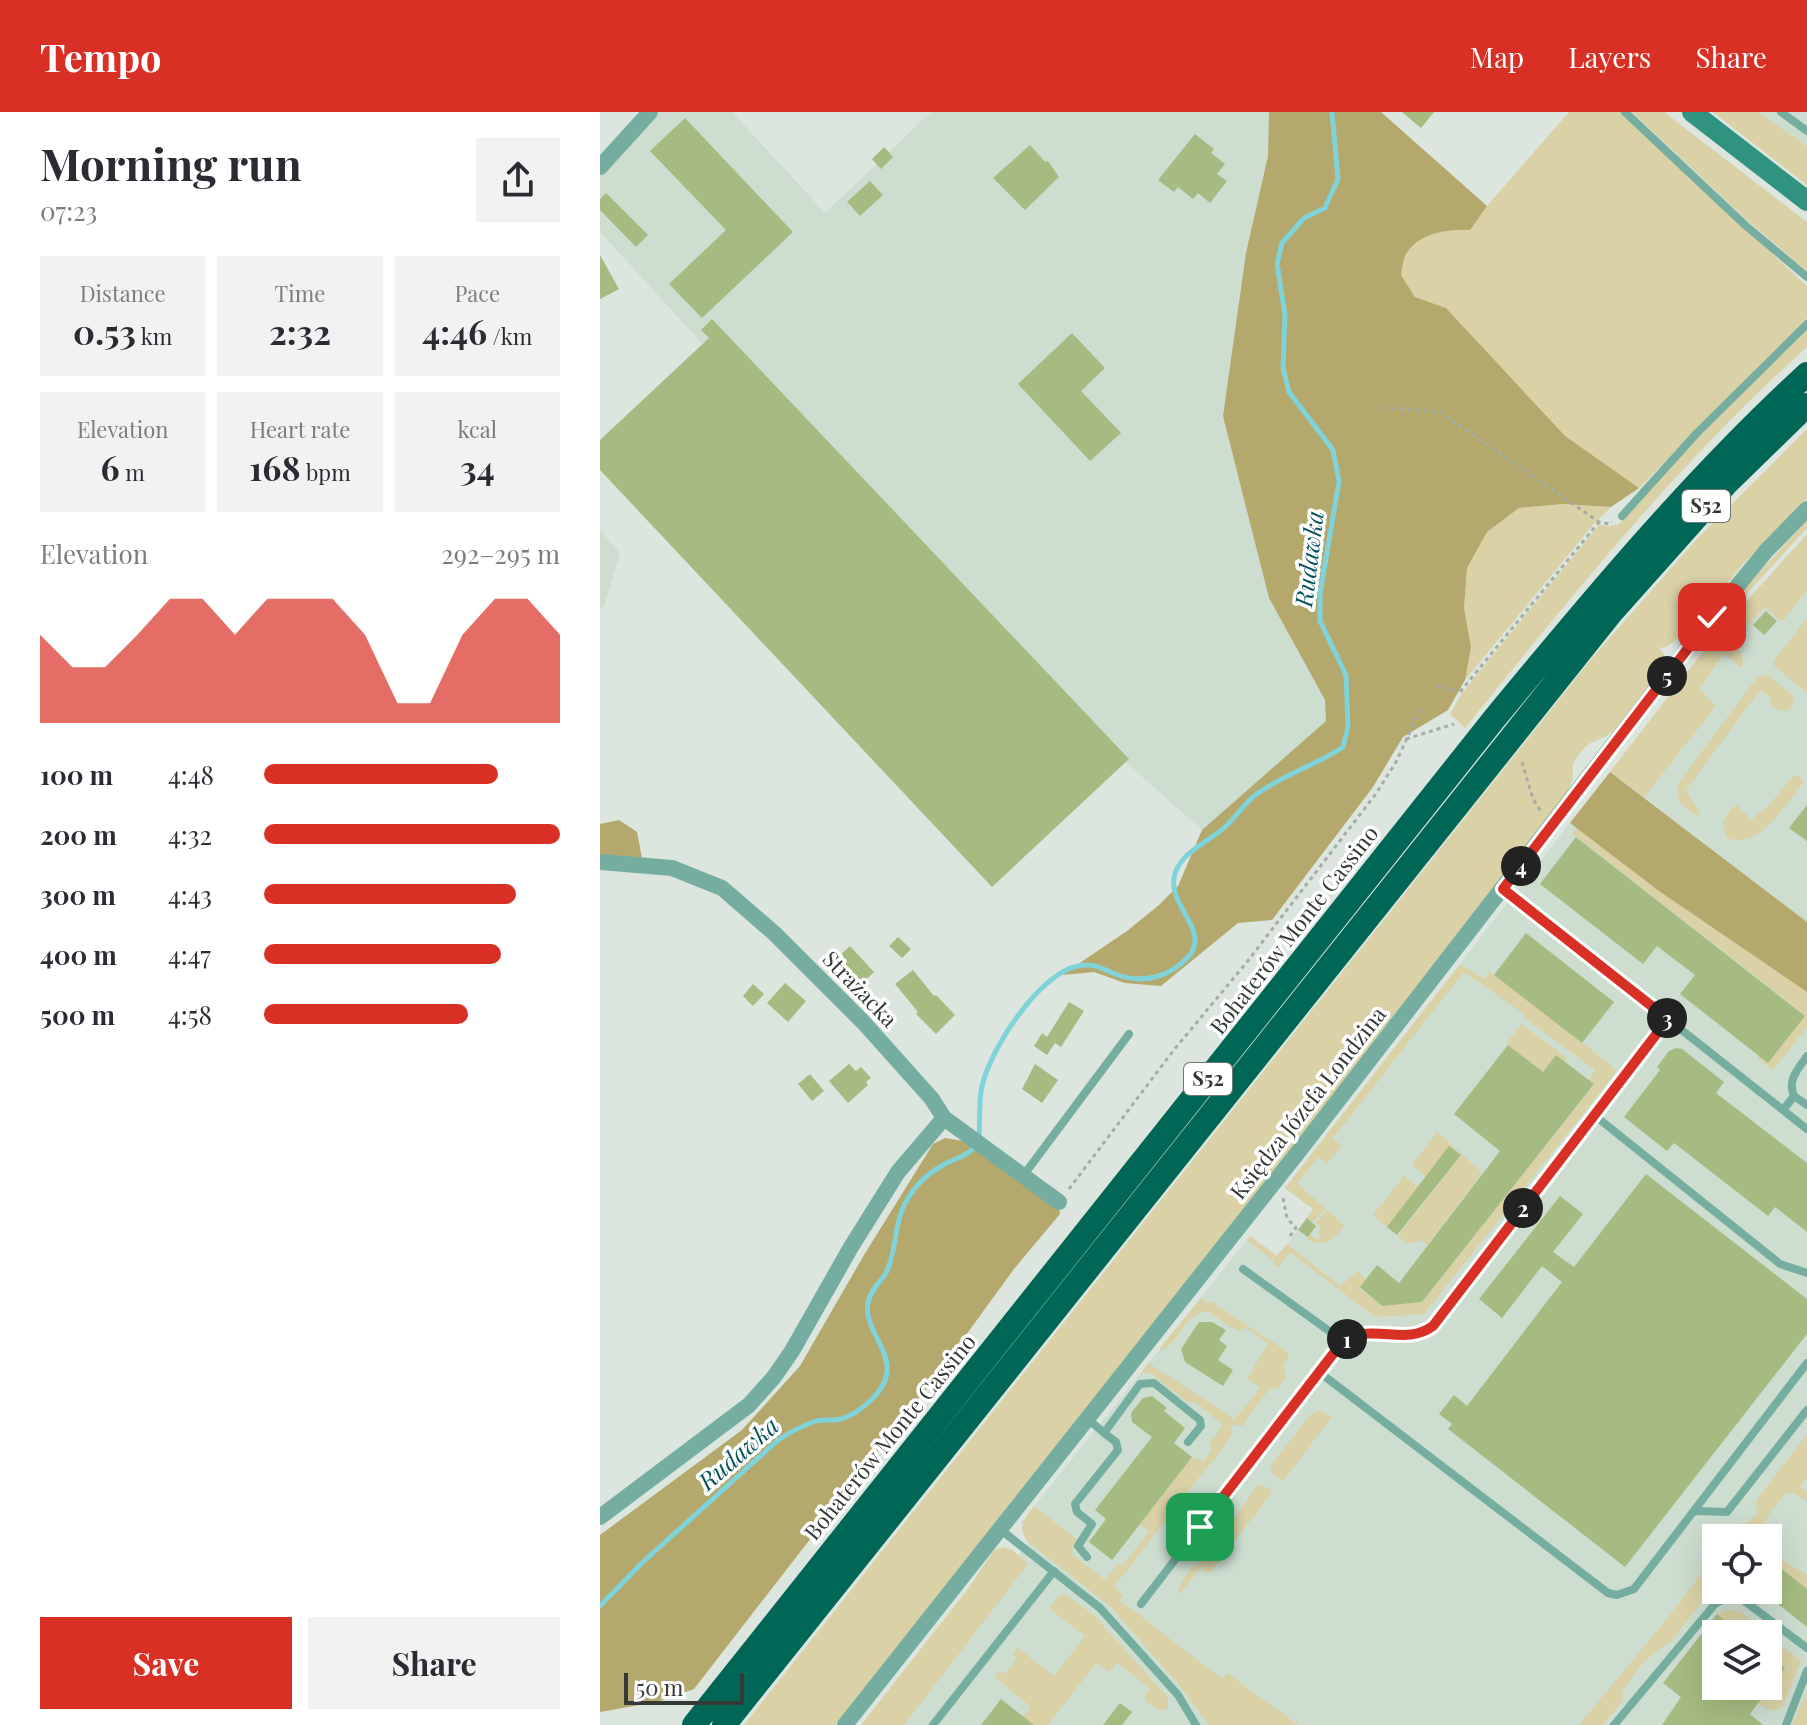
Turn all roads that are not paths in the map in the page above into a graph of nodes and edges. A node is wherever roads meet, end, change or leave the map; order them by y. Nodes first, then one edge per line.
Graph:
1 (650, 112) edge
2 (1625, 112) edge
3 (1692, 112) edge
4 (1781, 112) edge
5 (1807, 131) edge
6 (600, 167) edge
7 (1807, 201) edge
8 (1807, 277) edge
9 (1807, 324) edge
10 (1807, 374) edge
11 (1807, 405) edge
12 (1807, 509) edge
13 (1622, 516) road end
14 (600, 862) edge
15 (1503, 889) junction
16 (1668, 1019) junction
17 (1129, 1034) dead end
18 (1807, 1056) edge
19 (1794, 1096) junction
20 (1807, 1105) edge
21 (1783, 1110) junction
22 (1594, 1115) junction
23 (944, 1118) junction
24 (1807, 1129) edge
25 (1022, 1177) junction
26 (1059, 1202) road end
27 (1243, 1269) dead end
28 (1807, 1273) edge
29 (1343, 1341) junction
30 (1807, 1363) edge
31 (1319, 1372) junction
32 (1807, 1410) edge
33 (1088, 1419) junction
34 (1104, 1433) junction
35 (1188, 1442) dead end
36 (1694, 1511) junction
37 (600, 1517) edge
38 (1001, 1530) junction
39 (1087, 1557) dead end
40 (1054, 1571) junction
41 (1141, 1604) dead end
42 (1807, 1648) edge
43 (1807, 1671) edge
44 (694, 1725) edge
45 (724, 1725) edge
46 (845, 1725) edge
47 (933, 1725) edge
48 (1196, 1725) edge
49 (1614, 1725) edge
50 (1786, 1725) edge

1 - 6 street
2 - 8 lane
3 - 7 main road
4 - 5 lane
9 - 13 lane
10 - 44 highway, Bohaterów Monte Cassino / S52
11 - 45 highway, S52
12 - 15 street, Księdza Józefa Londzina
14 - 23 street, Strażacka
15 - 16 lane
15 - 33 street, Księdza Józefa Londzina
16 - 21 lane
16 - 22 lane
17 - 25 lane
18 - 19 lane
19 - 20 lane
19 - 21 lane
21 - 24 lane
22 - 28 lane
22 - 29 lane
23 - 25 street, Strażacka
23 - 37 street
25 - 26 street, Strażacka
27 - 29 lane
29 - 31 lane
30 - 36 lane
31 - 36 lane
31 - 41 lane
32 - 36 lane
33 - 34 lane
33 - 38 street, Księdza Józefa Londzina
34 - 35 lane
34 - 39 lane
38 - 40 lane
38 - 46 street, Księdza Józefa Londzina
40 - 47 lane
40 - 48 lane
42 - 49 lane
43 - 50 lane

